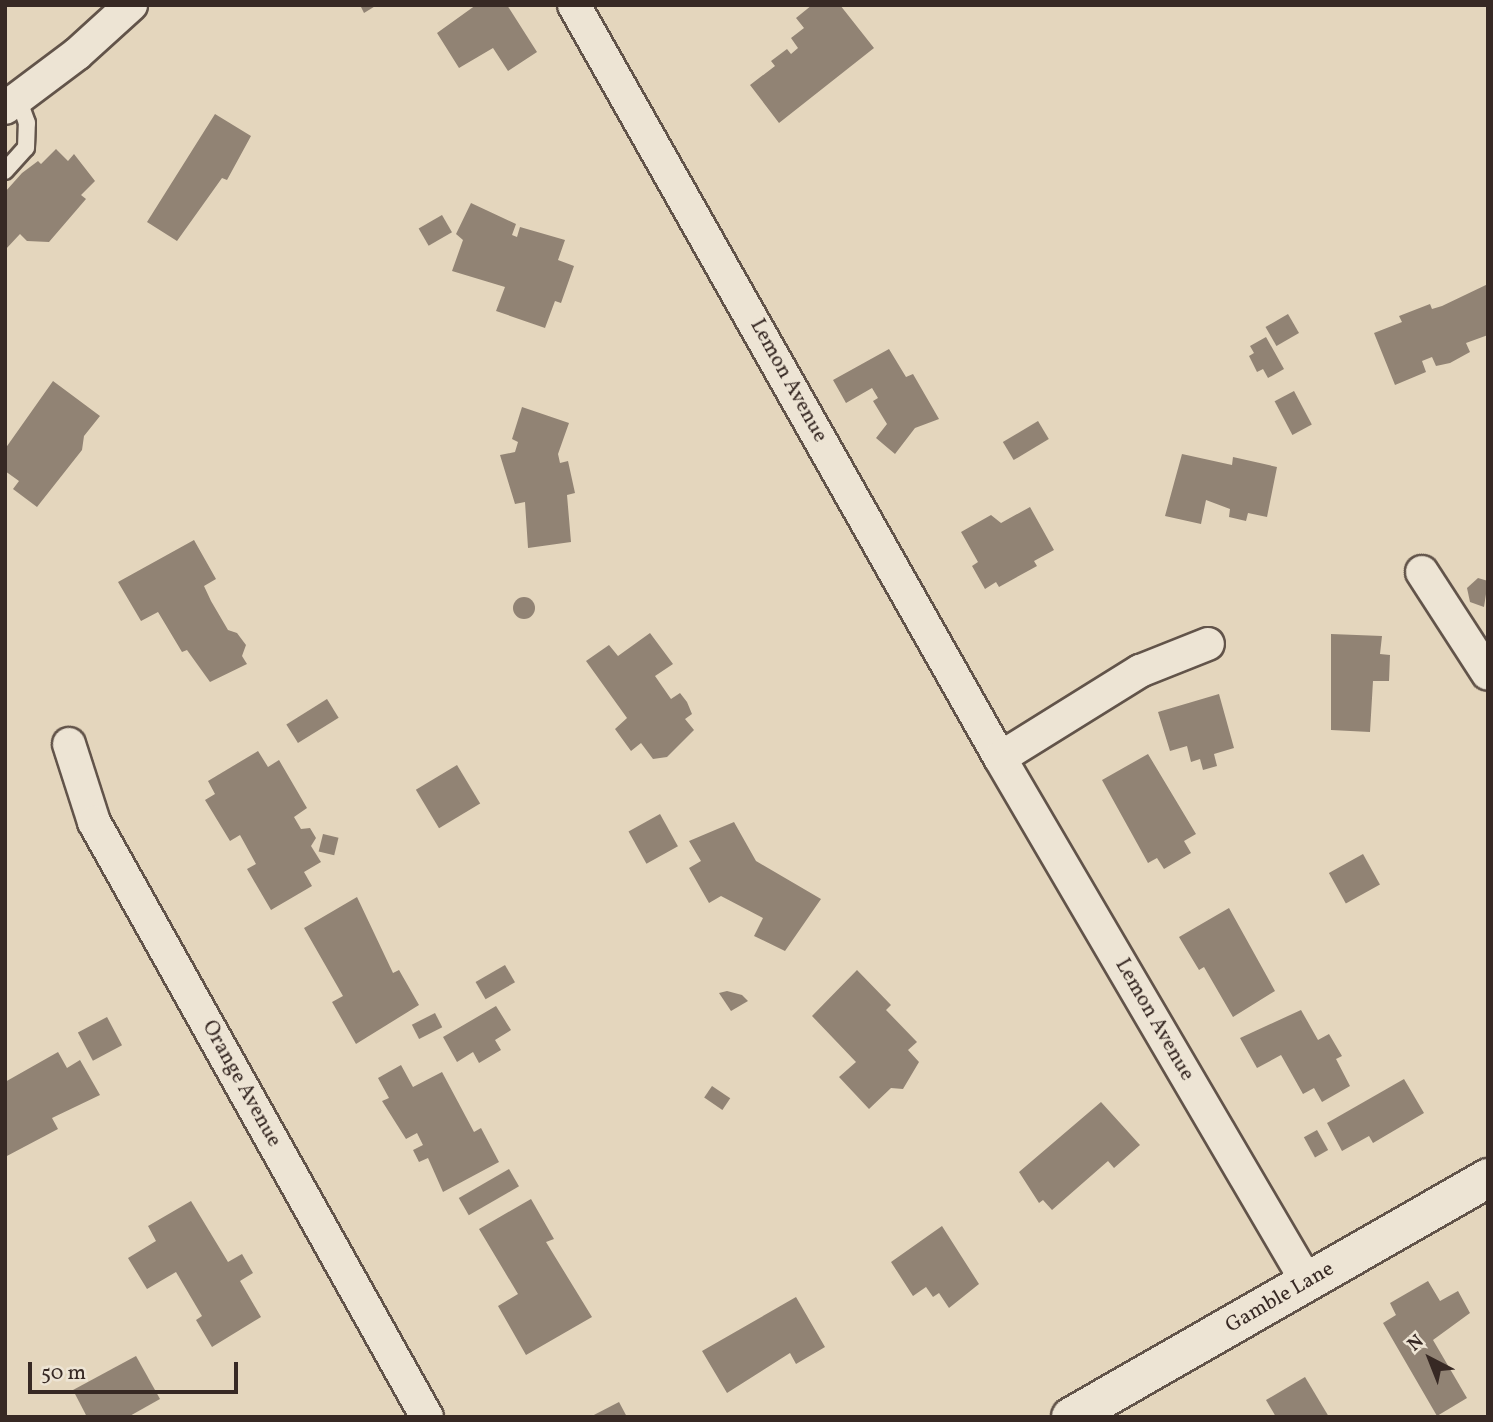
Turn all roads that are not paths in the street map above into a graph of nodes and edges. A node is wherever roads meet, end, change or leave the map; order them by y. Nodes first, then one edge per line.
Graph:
1 (131, 5) edge
2 (574, 5) edge
3 (12, 103) edge
4 (5, 171) edge
5 (1422, 572) dead end
6 (1208, 644) dead end
7 (1488, 674) edge
8 (69, 744) dead end
9 (1000, 758) junction
10 (1488, 1178) edge
11 (1307, 1282) junction
12 (427, 1417) edge
13 (1071, 1417) edge

1 - 3 street
2 - 9 street, Lemon Avenue
3 - 4 lane
5 - 7 street
6 - 9 street
8 - 12 street, Orange Avenue
9 - 11 street, Lemon Avenue
10 - 11 street, Gamble Lane
11 - 13 street, Gamble Lane

